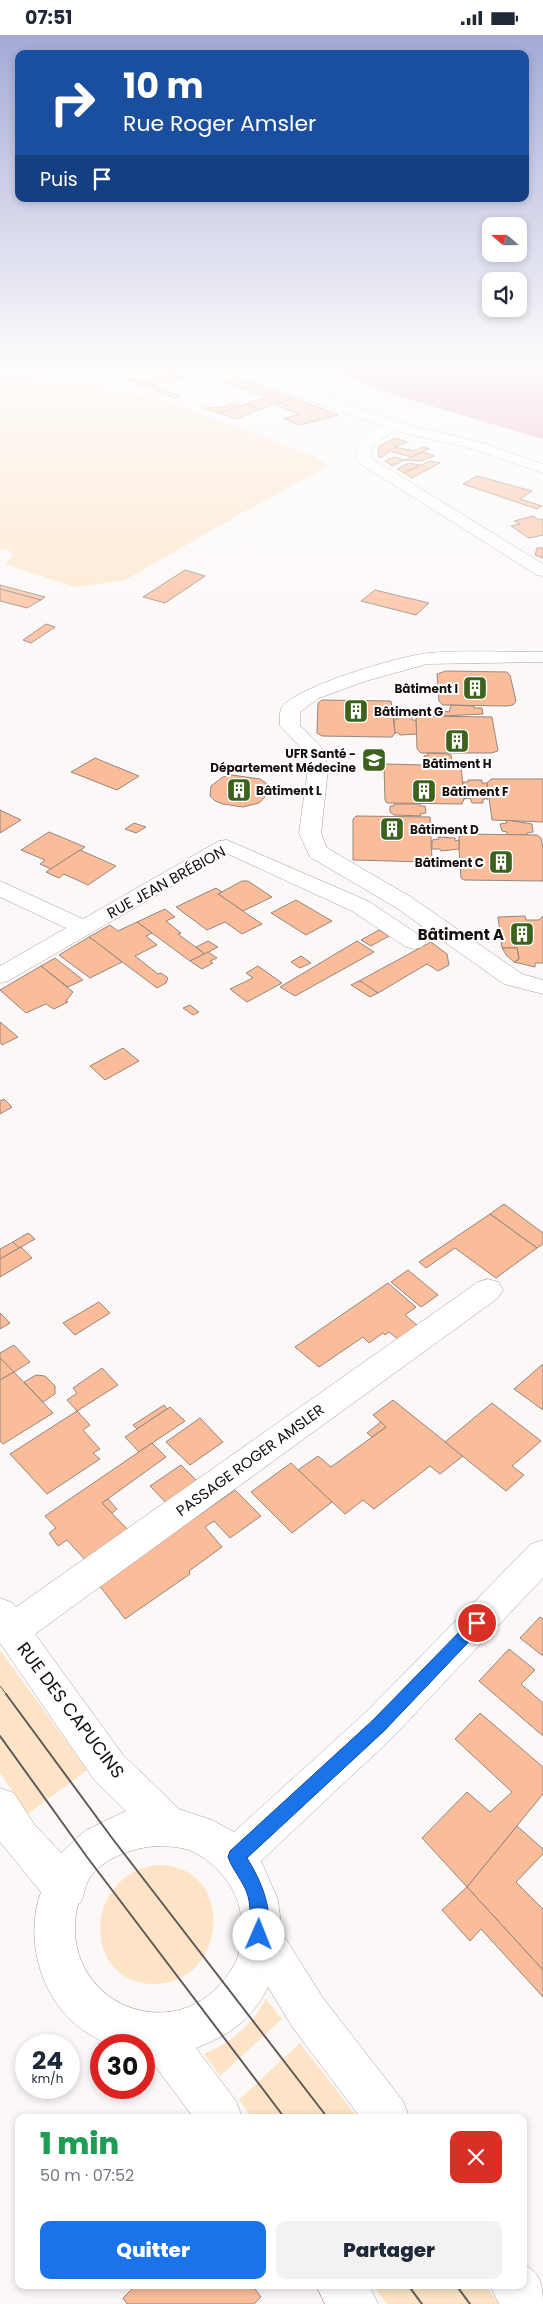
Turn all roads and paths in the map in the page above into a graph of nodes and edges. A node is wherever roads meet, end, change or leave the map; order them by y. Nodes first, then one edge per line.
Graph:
1 (389, 475) edge
2 (543, 571) edge
3 (543, 657) edge
4 (0, 889) edge
5 (84, 928) junction
6 (414, 942) dead end
7 (0, 976) edge
8 (543, 987) edge
9 (488, 1290) dead end
10 (543, 1555) edge
11 (6, 1622) edge
12 (0, 1807) edge
13 (167, 1823) junction
14 (236, 1857) junction
15 (66, 1889) junction
16 (259, 1935) junction
17 (160, 2035) junction
18 (218, 2114) edge
19 (385, 2114) edge
20 (343, 2289) edge
21 (517, 2289) edge
22 (354, 2304) edge
23 (528, 2304) edge

1 - 2 street
3 - 8 street
4 - 5 street
5 - 6 street, RUE JEAN BRÉBION
5 - 7 street, RUE JEAN BRÉBION
9 - 11 street, PASSAGE ROGER AMSLER
10 - 14 street
11 - 13 street, RUE DES CAPUCINS
12 - 15 street
13 - 14 street
13 - 15 street
14 - 16 street
15 - 17 street
16 - 17 street
16 - 19 street
17 - 18 street
20 - 22 street
21 - 23 street

